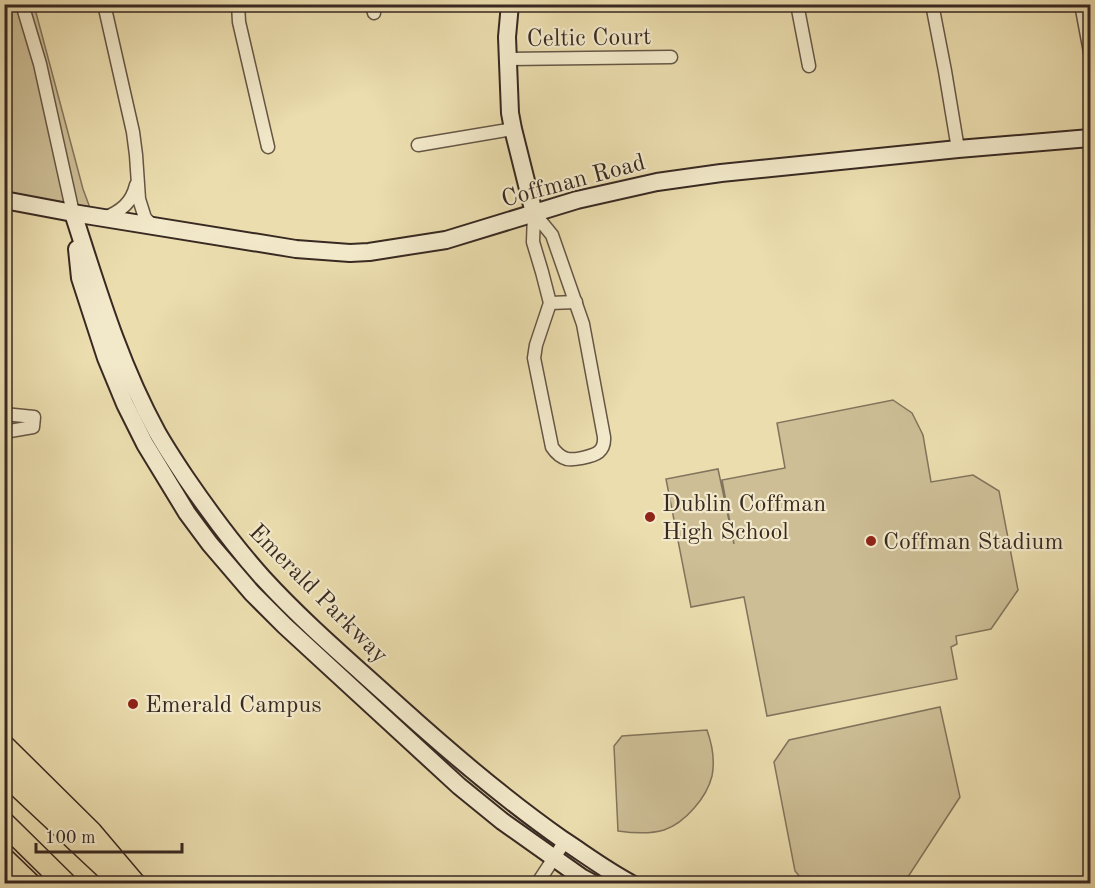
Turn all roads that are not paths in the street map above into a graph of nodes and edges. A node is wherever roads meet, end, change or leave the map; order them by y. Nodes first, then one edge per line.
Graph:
1 (22, 4) edge
2 (104, 4) edge
3 (238, 4) edge
4 (510, 4) edge
5 (797, 4) edge
6 (932, 4) edge
7 (1081, 4) edge
8 (1090, 52) edge
9 (671, 57) dead end
10 (507, 59) junction
11 (809, 66) dead end
12 (513, 129) junction
13 (1090, 138) edge
14 (418, 145) dead end
15 (268, 147) dead end
16 (958, 149) junction
17 (138, 178) junction
18 (4, 200) edge
19 (73, 213) junction
20 (534, 213) junction
21 (103, 218) junction
22 (152, 225) junction
23 (576, 302) junction
24 (550, 303) junction
25 (4, 414) edge
26 (4, 432) edge
27 (4, 746) edge
28 (4, 773) edge
29 (4, 823) edge
30 (565, 841) junction
31 (554, 858) junction
32 (4, 859) edge
33 (30, 884) edge
34 (66, 884) edge
35 (121, 884) edge
36 (135, 884) edge
37 (537, 884) edge
38 (594, 884) edge
39 (632, 884) edge

1 - 19 street
2 - 17 street
3 - 15 street
4 - 10 main road
5 - 11 street
6 - 16 street
7 - 8 street
9 - 10 street, Celtic Court
10 - 12 main road
12 - 14 street
12 - 20 main road
13 - 16 main road, Coffman Road
16 - 20 main road, Coffman Road
17 - 21 street
17 - 22 street
18 - 19 main road
19 - 21 main road, Coffman Road
19 - 30 main road, Emerald Parkway
19 - 31 main road, Emerald Parkway
20 - 22 main road, Coffman Road
20 - 23 street
20 - 24 street
21 - 22 main road, Coffman Road
23 - 24 street
23 - 24 street
25 - 26 street
27 - 36 highway
28 - 35 highway
29 - 34 highway
30 - 31 street
30 - 39 main road, Emerald Parkway
31 - 37 street
31 - 38 main road, Emerald Parkway
32 - 33 highway

